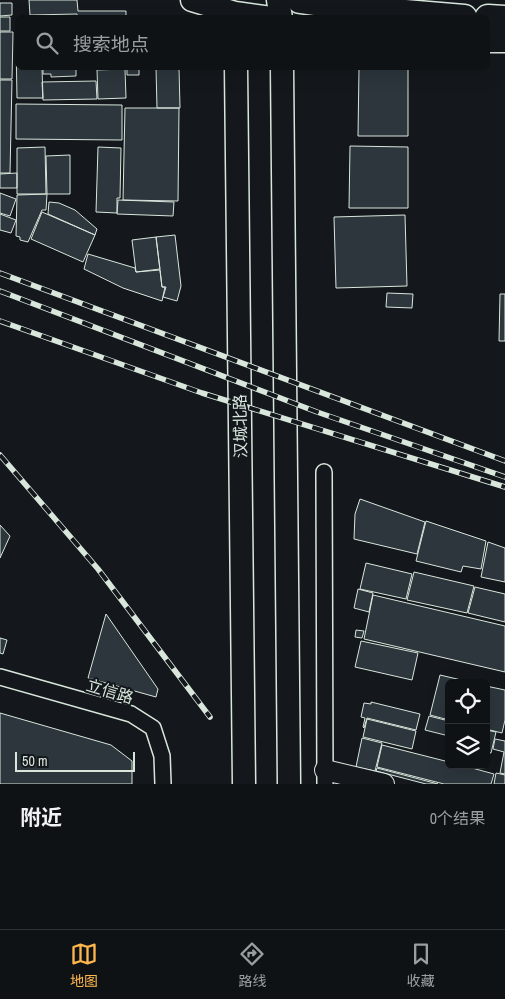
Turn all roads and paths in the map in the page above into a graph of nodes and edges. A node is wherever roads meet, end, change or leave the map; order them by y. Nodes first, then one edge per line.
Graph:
1 (192, 0) edge
2 (278, 0) edge
3 (300, 0) edge
4 (235, 10) edge
5 (258, 15) edge
6 (280, 15) edge
7 (429, 15) edge
8 (490, 18) edge
9 (505, 19) edge
10 (490, 41) edge
11 (505, 41) edge
12 (236, 70) edge
13 (282, 70) edge
14 (324, 472) dead end
15 (0, 677) edge
16 (325, 777) edge
17 (164, 784) edge
18 (244, 784) edge
19 (289, 784) edge
20 (384, 784) edge

1 - 4 main road
2 - 6 main road
3 - 7 highway
4 - 5 main road
8 - 9 highway
10 - 11 main road
12 - 18 main road, 汉城北路
13 - 19 main road
14 - 16 street
15 - 17 street, 立信路
16 - 20 street

